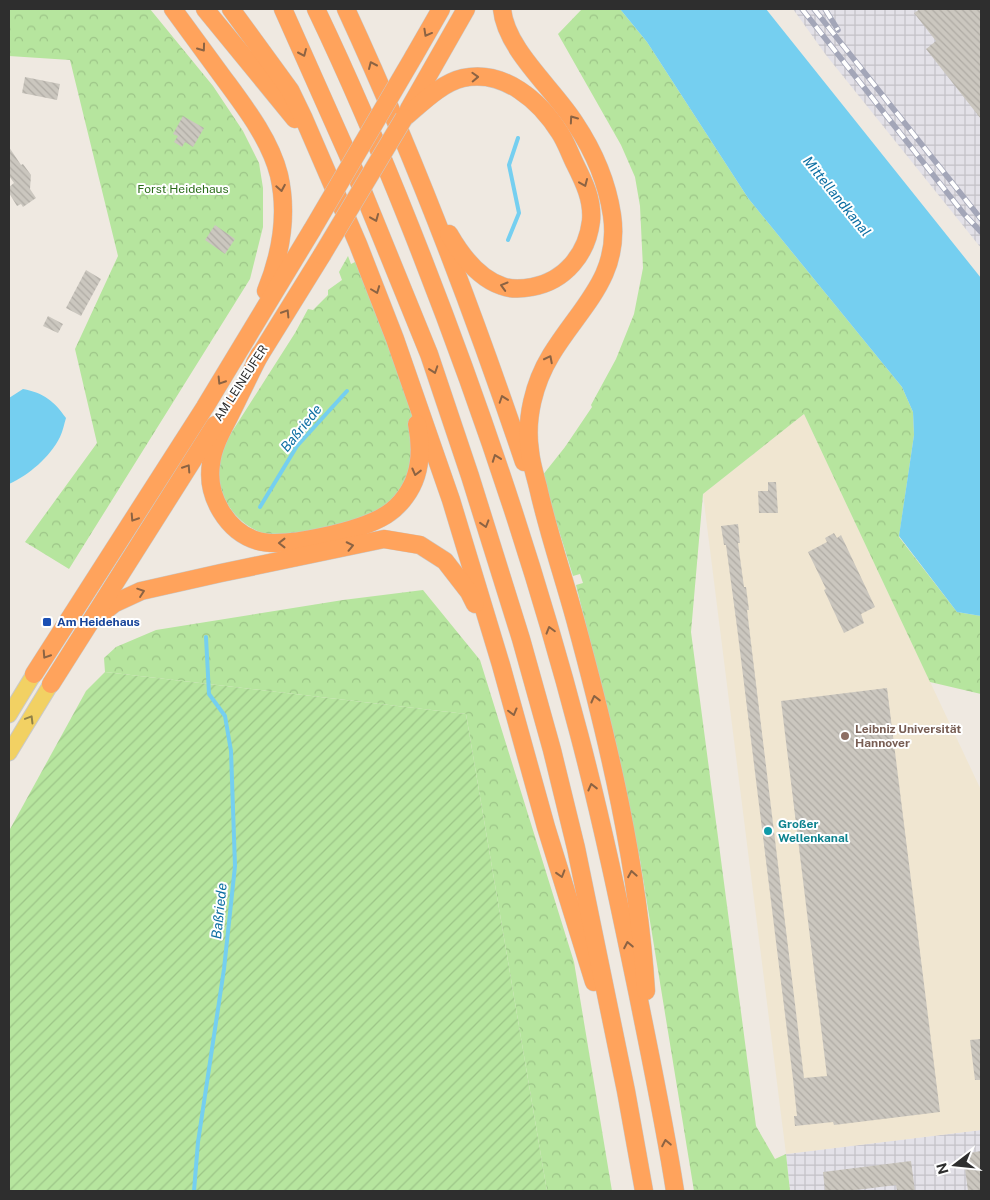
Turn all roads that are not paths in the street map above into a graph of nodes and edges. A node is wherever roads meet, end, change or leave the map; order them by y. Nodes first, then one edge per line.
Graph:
1 (173, 9) edge
2 (205, 9) edge
3 (231, 9) edge
4 (283, 9) edge
5 (316, 9) edge
6 (346, 9) edge
7 (441, 9) edge
8 (466, 9) edge
9 (502, 9) edge
10 (428, 89) junction
11 (322, 158) junction
12 (418, 174) junction
13 (395, 339) junction
14 (246, 340) junction
15 (260, 354) junction
16 (553, 545) junction
17 (85, 627) junction
18 (501, 665) junction
19 (34, 674) joint
20 (51, 684) joint
21 (9, 715) edge
22 (9, 753) edge
23 (651, 1062) junction
24 (626, 1091) junction
25 (644, 1191) edge
26 (675, 1191) edge

1 -> 14 highway
2 - 11 highway
3 - 11 highway
4 -> 24 highway
23 -> 5 highway
12 -> 6 highway
7 -> 14 highway, AM LEINEUFER, bridge
8 - 10 highway
16 -> 9 highway
10 -> 12 highway
15 -> 10 highway, AM LEINEUFER, bridge
11 -> 13 highway
16 -> 12 highway
13 -> 15 highway
13 - 18 highway
14 -> 19 highway, AM LEINEUFER
17 -> 15 highway, AM LEINEUFER
23 -> 16 highway
17 -> 18 highway
17 - 20 highway, AM LEINEUFER
18 -> 24 highway
19 - 21 main road, AM LEINEUFER
22 -> 20 main road, AM LEINEUFER
26 -> 23 highway
24 - 25 highway

